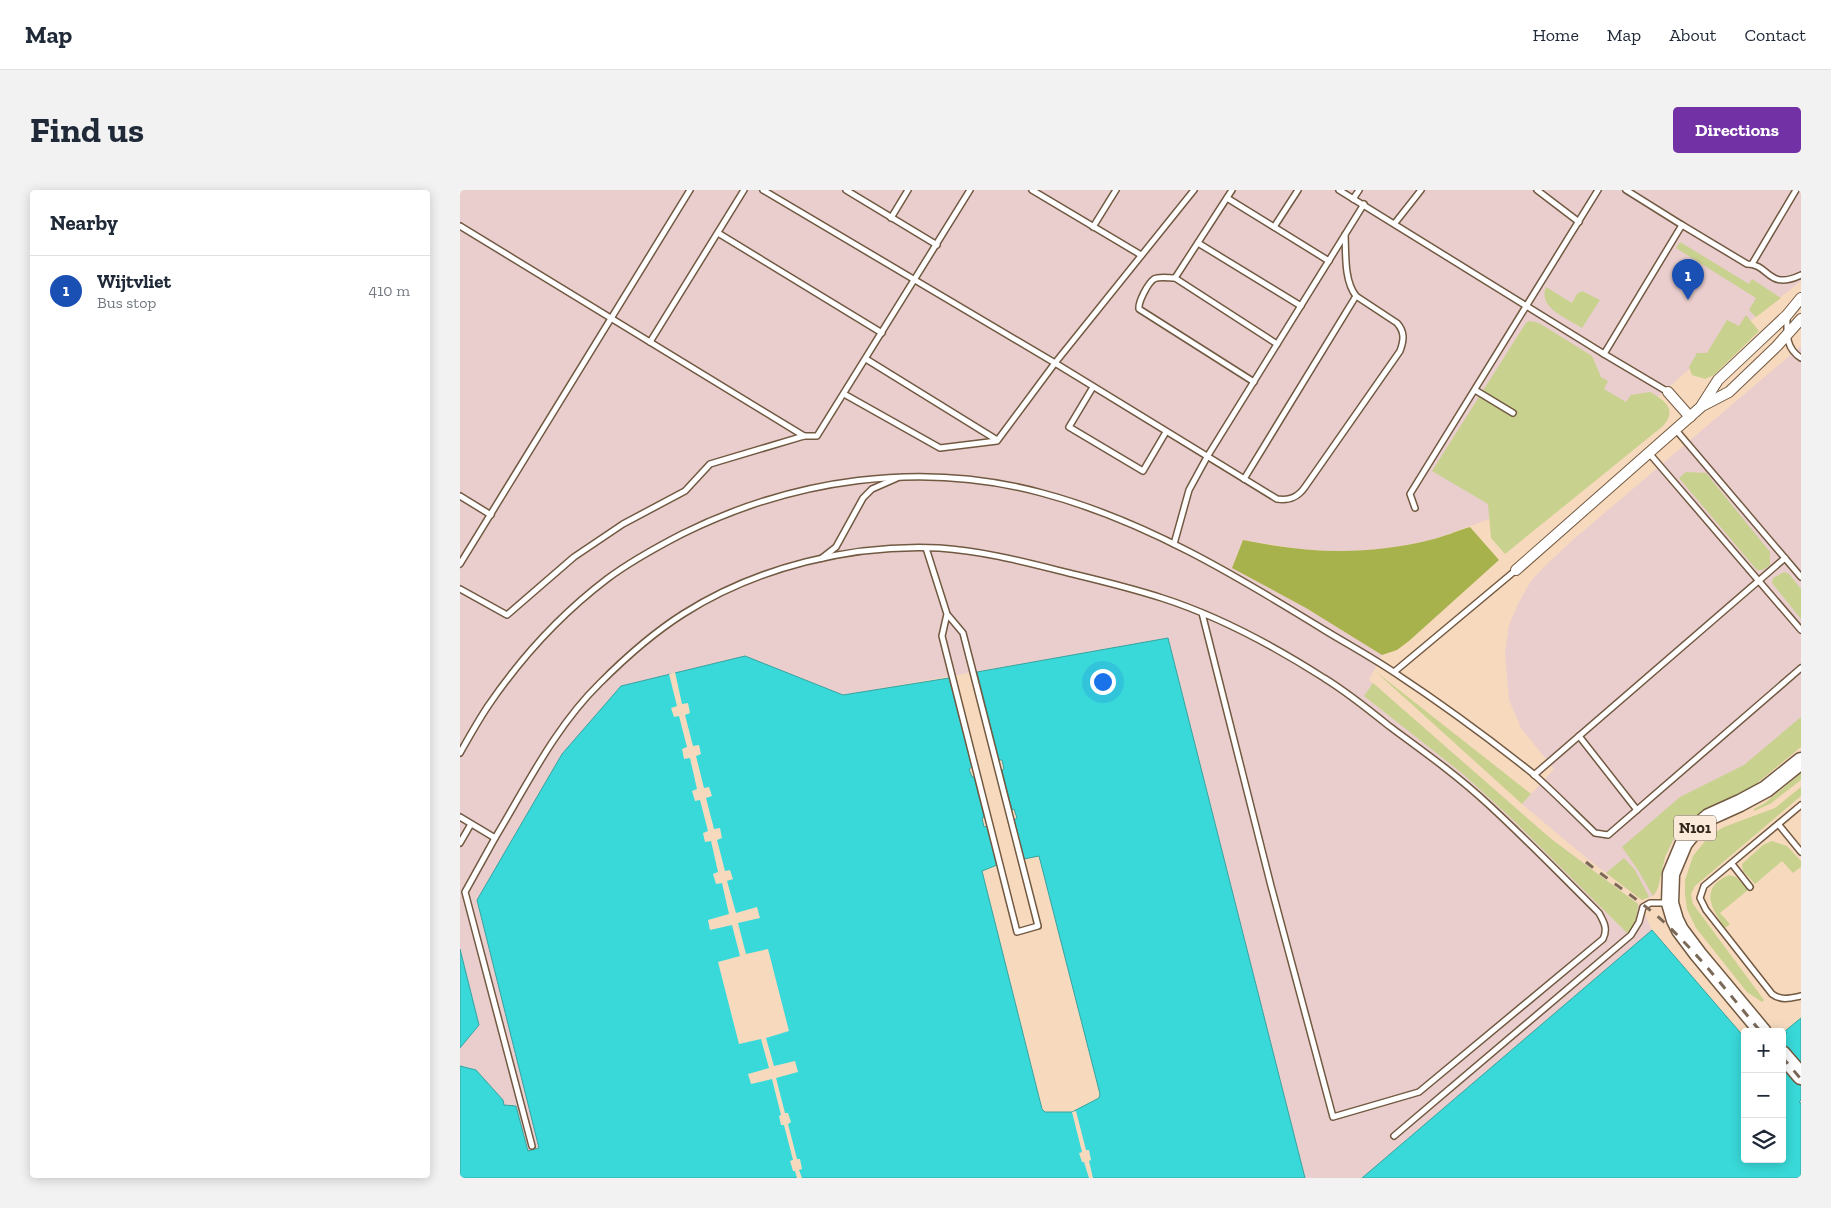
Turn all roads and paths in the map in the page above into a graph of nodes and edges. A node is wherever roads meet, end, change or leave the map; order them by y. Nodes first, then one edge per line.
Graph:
1 (690, 190) edge
2 (744, 190) edge
3 (763, 190) edge
4 (846, 190) edge
5 (908, 190) edge
6 (970, 190) edge
7 (1032, 190) edge
8 (1116, 190) edge
9 (1194, 190) edge
10 (1232, 190) edge
11 (1298, 190) edge
12 (1339, 190) edge
13 (1358, 190) edge
14 (1421, 190) edge
15 (1537, 190) edge
16 (1598, 190) edge
17 (1626, 190) edge
18 (1796, 190) edge
19 (1227, 198) junction
20 (1353, 198) junction
21 (1364, 204) junction
22 (891, 218) junction
23 (1579, 222) junction
24 (1395, 223) junction
25 (1682, 225) junction
26 (460, 226) edge
27 (1093, 227) junction
28 (1274, 227) junction
29 (718, 233) junction
30 (1344, 235) junction
31 (1198, 243) junction
32 (937, 244) junction
33 (1141, 255) junction
34 (1329, 261) junction
35 (1752, 264) junction
36 (1801, 275) edge
37 (1175, 278) junction
38 (915, 280) junction
39 (1356, 296) junction
40 (1801, 298) edge
41 (1301, 306) junction
42 (1527, 306) junction
43 (1787, 315) junction
44 (611, 318) junction
45 (1801, 319) edge
46 (882, 333) junction
47 (1786, 335) junction
48 (650, 342) junction
49 (1277, 344) junction
50 (1604, 354) junction
51 (1801, 358) edge
52 (866, 359) junction
53 (1055, 363) junction
54 (1254, 382) junction
55 (1093, 387) junction
56 (1475, 390) junction
57 (1668, 392) joint
58 (844, 394) junction
59 (1702, 406) junction
60 (1513, 413) dead end
61 (1690, 417) junction
62 (1676, 430) junction
63 (1166, 432) junction
64 (804, 436) junction
65 (997, 441) junction
66 (1649, 453) junction
67 (1207, 457) junction
68 (903, 476) junction
69 (1244, 479) junction
70 (460, 496) edge
71 (1415, 508) dead end
72 (491, 515) junction
73 (1174, 544) junction
74 (926, 548) junction
75 (1785, 558) junction
76 (819, 560) junction
77 (460, 564) edge
78 (1516, 570) joint
79 (1801, 577) edge
80 (1760, 581) junction
81 (460, 589) edge
82 (1202, 613) junction
83 (947, 614) junction
84 (1801, 630) edge
85 (1801, 668) edge
86 (1394, 672) junction
87 (1579, 736) junction
88 (460, 753) edge
89 (1801, 762) edge
90 (1534, 775) junction
91 (1801, 805) edge
92 (1637, 810) junction
93 (460, 817) edge
94 (471, 824) junction
95 (1779, 825) junction
96 (496, 838) junction
97 (460, 843) edge
98 (1801, 852) edge
99 (1732, 864) junction
100 (1750, 886) dead end
101 (1670, 903) junction
102 (1801, 996) edge
103 (1760, 1028) edge
104 (1786, 1059) edge
105 (1801, 1076) edge
106 (1394, 1136) dead end
107 (532, 1146) dead end

1 - 44 lane
2 - 29 lane
3 - 38 lane
4 - 22 lane
5 - 22 lane
6 - 32 lane
7 - 27 lane
8 - 27 lane
9 - 33 lane
10 - 19 lane
11 - 28 lane
12 - 20 lane
13 - 20 lane
14 - 24 lane
15 - 23 lane
16 - 23 lane
17 - 25 lane
18 - 35 lane
19 - 28 lane
19 - 31 lane
20 - 21 lane
21 - 24 lane
21 - 30 lane
22 - 32 lane
23 - 42 lane
24 - 42 lane
25 - 35 lane
25 - 50 lane
26 - 44 lane
27 - 33 lane
28 - 34 lane
29 - 46 lane
29 - 48 lane
30 - 34 lane
30 - 39 lane
31 - 37 lane
31 - 41 lane
32 - 38 lane
33 - 53 lane
34 - 41 lane
35 - 36 lane
37 - 49 lane
37 - 54 lane
38 - 46 lane
38 - 53 lane
39 - 69 lane
39 - 69 lane
40 - 43 street
41 - 49 lane
42 - 50 lane
42 - 56 lane
43 - 47 lane
43 - 59 street
44 - 48 lane
44 - 72 lane
45 - 47 street
46 - 52 lane
47 - 51 lane
47 - 59 street
48 - 64 lane
49 - 54 lane
50 - 57 lane
52 - 58 lane
52 - 65 lane
53 - 55 lane
53 - 65 lane
54 - 67 lane
55 - 63 lane
55 - 63 lane
56 - 60 lane
56 - 71 lane
57 - 61 street
58 - 64 lane
58 - 65 lane
59 - 61 street
61 - 62 street
62 - 66 street
62 - 75 lane
63 - 67 lane
64 - 81 lane
66 - 78 street
66 - 80 lane
67 - 69 lane
67 - 73 lane
68 - 73 lane
68 - 76 lane
68 - 88 lane
70 - 72 lane
72 - 77 lane
73 - 86 lane
74 - 76 lane
74 - 82 lane
74 - 83 lane
75 - 79 lane
75 - 80 lane
76 - 96 lane
78 - 86 lane
80 - 84 lane
80 - 87 lane
82 - 82 lane
83 - 83 lane
85 - 92 lane
86 - 90 lane
87 - 90 lane
87 - 92 lane
89 - 101 main road, N101
90 - 92 lane
91 - 95 lane
93 - 94 lane
94 - 96 lane
94 - 97 lane
95 - 98 lane
95 - 99 lane
96 - 107 lane
99 - 100 lane
99 - 102 lane
101 - 103 main road, N101
101 - 106 lane
104 - 105 main road

